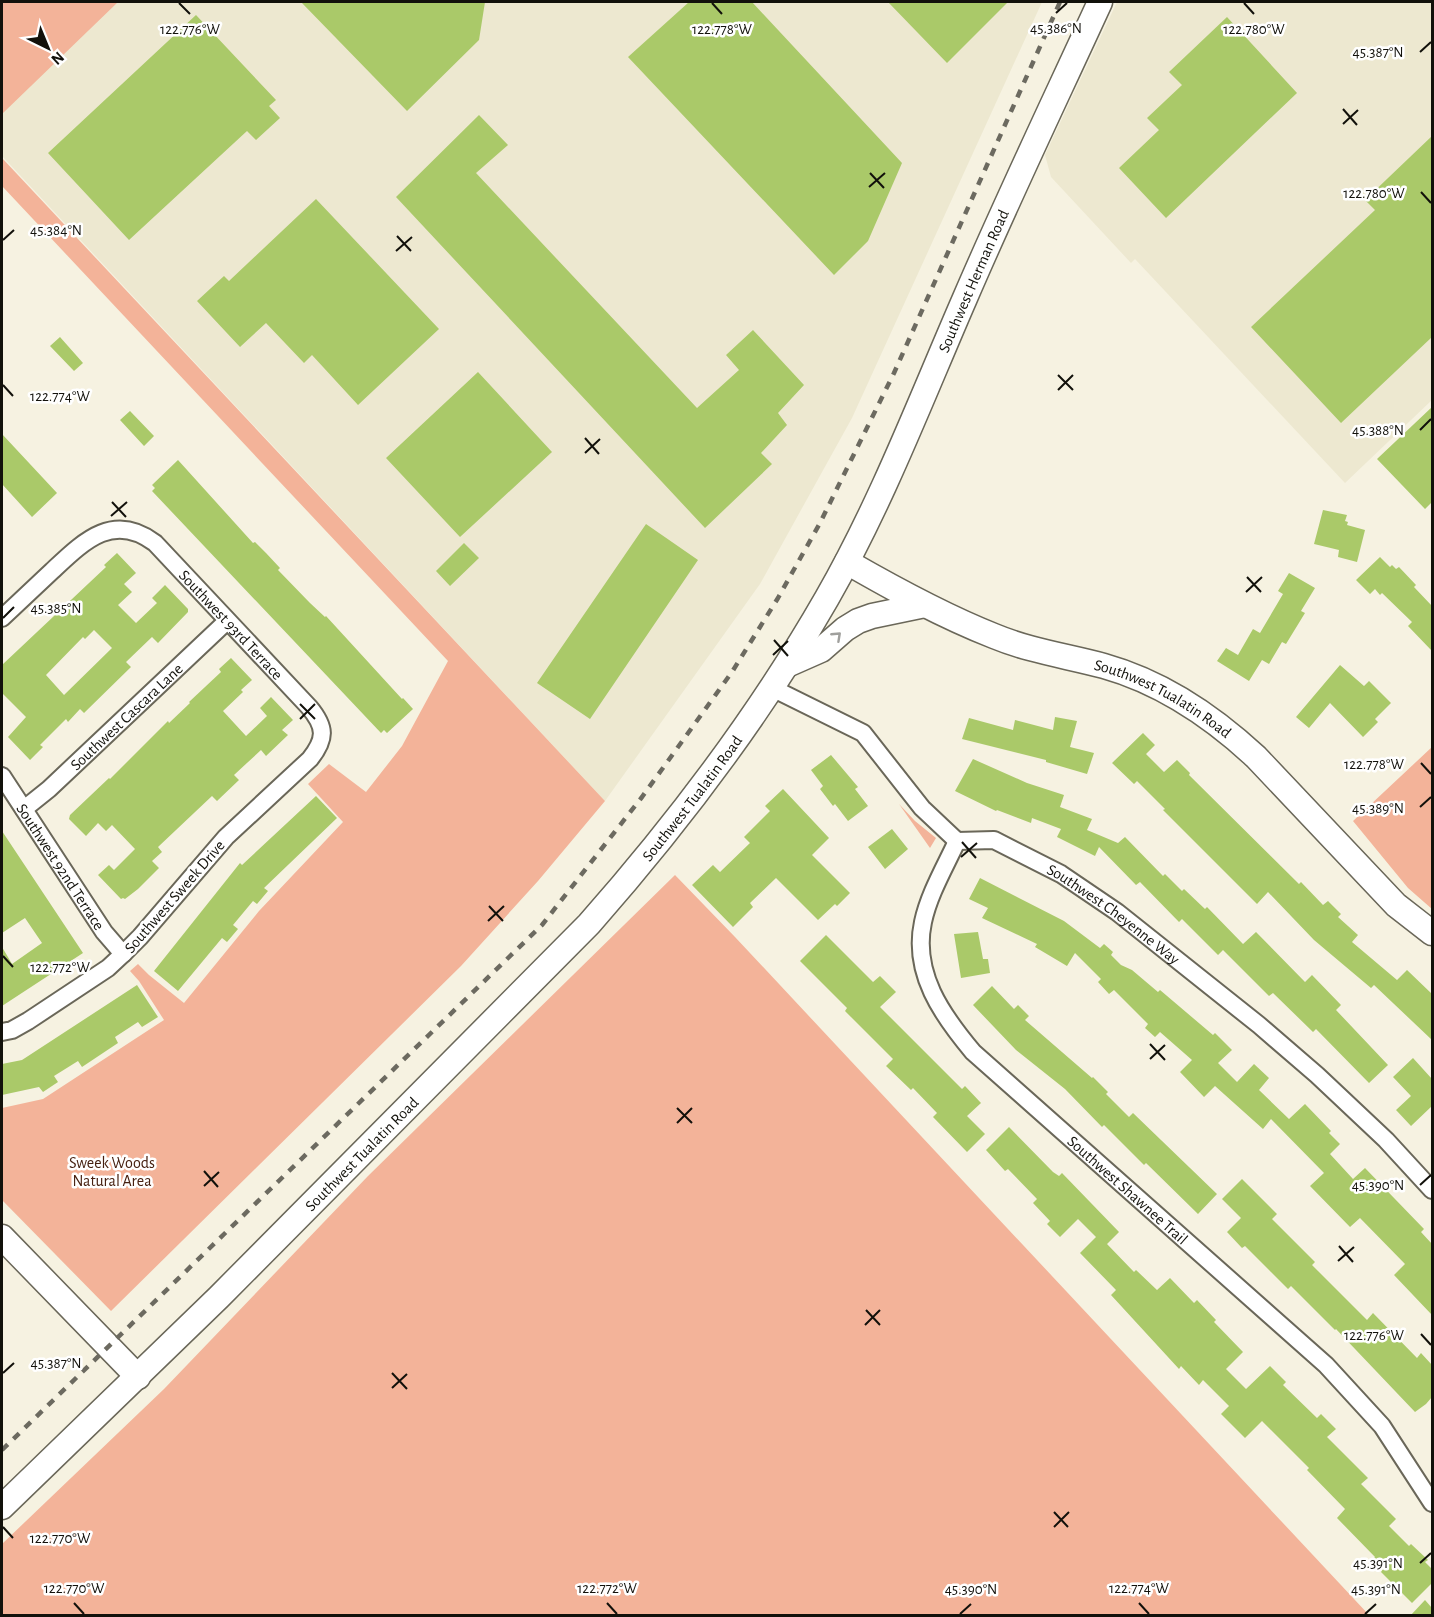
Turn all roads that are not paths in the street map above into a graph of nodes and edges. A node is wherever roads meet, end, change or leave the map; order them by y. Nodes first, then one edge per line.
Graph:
1 (1100, 2) edge
2 (847, 562) junction
3 (925, 605) junction
4 (2, 618) edge
5 (228, 621) junction
6 (787, 665) junction
7 (772, 688) junction
8 (322, 733) joint
9 (2, 776) edge
10 (24, 809) junction
11 (957, 841) junction
12 (1432, 933) edge
13 (123, 954) junction
14 (2, 1032) edge
15 (1432, 1190) edge
16 (2, 1237) edge
17 (138, 1377) junction
18 (1432, 1503) edge
19 (2, 1507) edge

1 - 2 main road, Southwest Herman Road
2 - 3 main road, Southwest Tualatin Road
2 - 6 main road, Southwest Tualatin Road
6 -> 3 main road
3 - 12 main road, Southwest Tualatin Road
4 - 5 street, Southwest 93rd Terrace
5 - 8 street, Southwest 93rd Terrace
5 - 10 street, Southwest Cascara Lane
6 - 7 main road, Southwest Tualatin Road
7 - 11 street
7 - 17 main road, Southwest Tualatin Road
8 - 13 street, Southwest Sweek Drive
9 - 10 street, Southwest 92nd Terrace
10 - 13 street, Southwest 92nd Terrace
11 - 15 street, Southwest Cheyenne Way
11 - 18 street, Southwest Shawnee Trail
13 - 14 street, Southwest Sweek Drive
16 - 17 main road
17 - 19 main road, Southwest Tualatin Road

